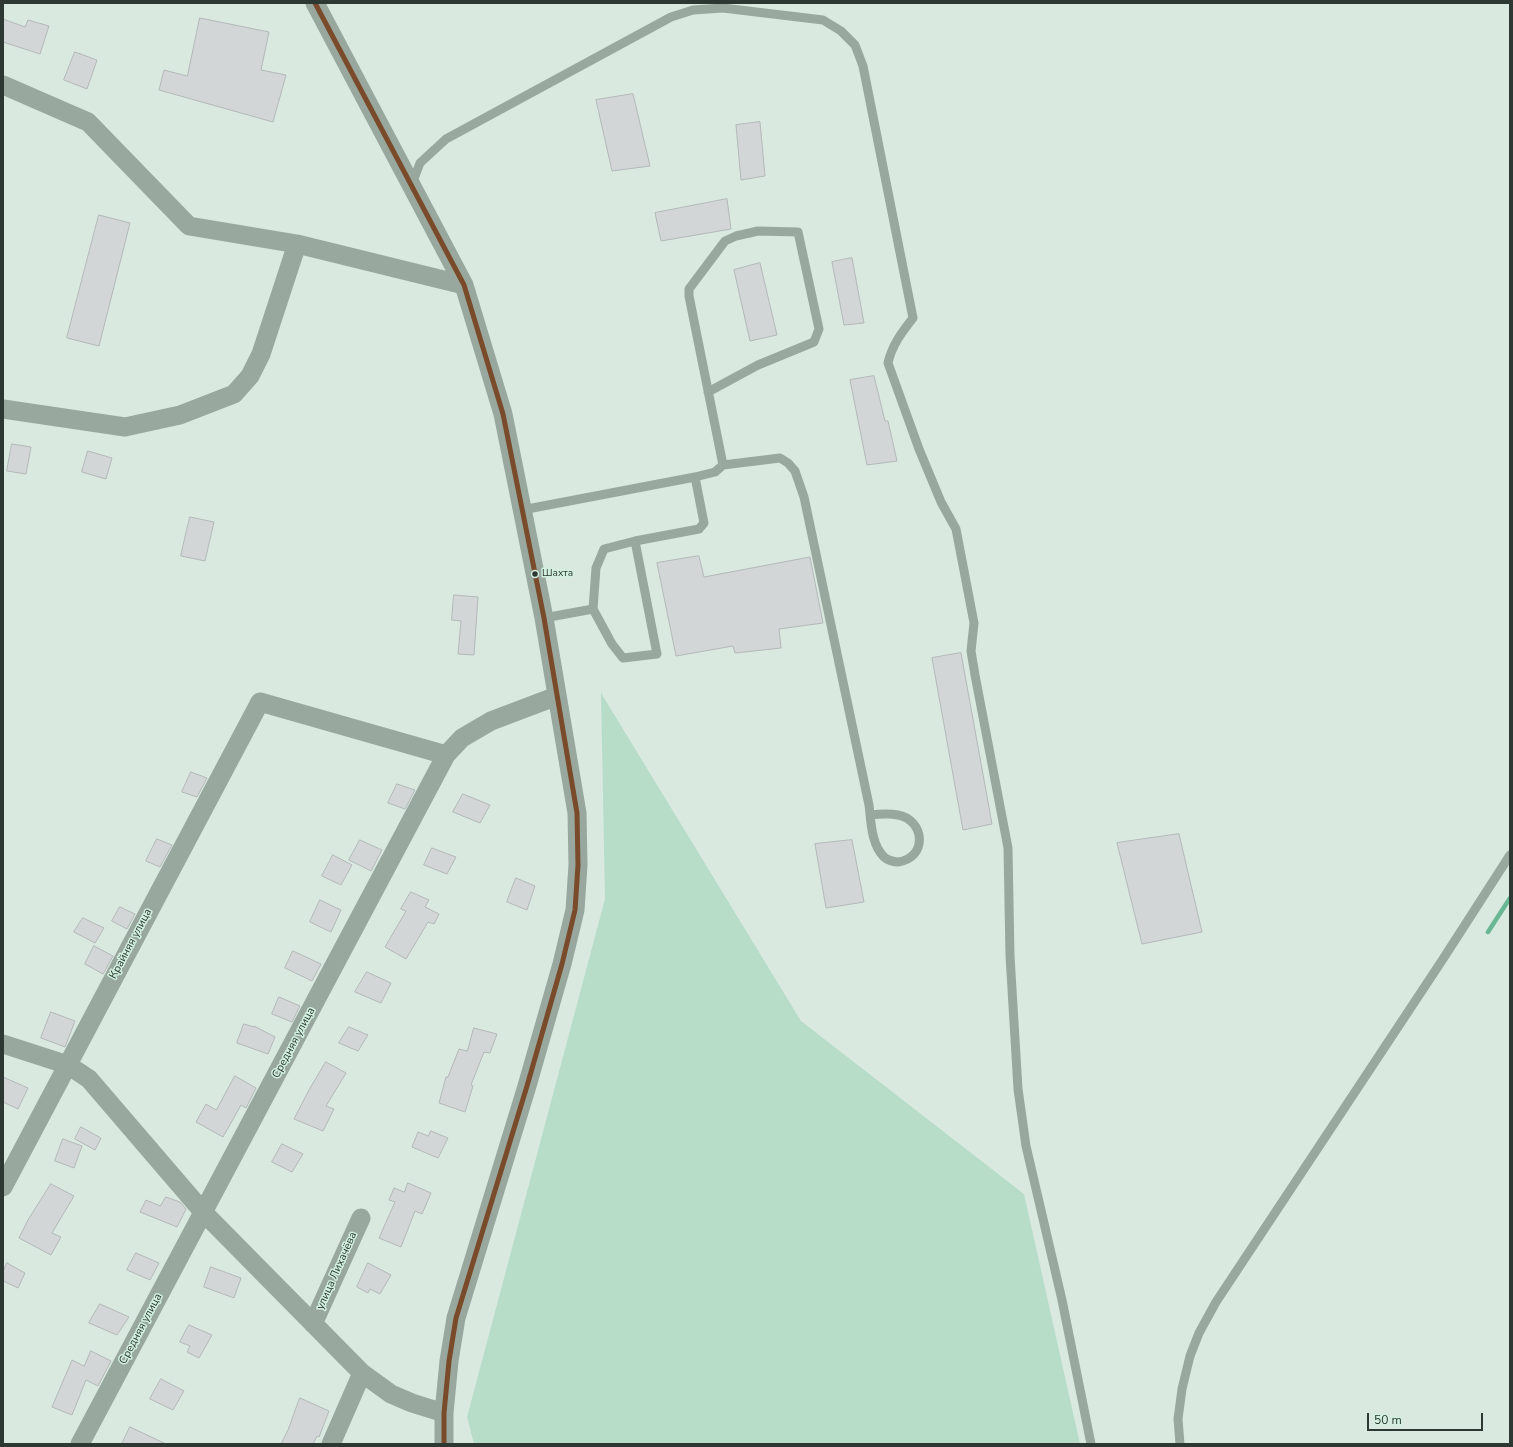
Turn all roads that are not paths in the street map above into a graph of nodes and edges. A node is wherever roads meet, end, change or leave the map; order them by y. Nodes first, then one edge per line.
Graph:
1 (313, 3) edge
2 (3, 85) edge
3 (412, 186) junction
4 (297, 244) junction
5 (464, 285) junction
6 (708, 392) junction
7 (3, 409) edge
8 (723, 465) junction
9 (695, 477) junction
10 (522, 510) junction
11 (635, 541) junction
12 (593, 609) junction
13 (544, 618) junction
14 (557, 696) junction
15 (446, 755) junction
16 (870, 814) junction
17 (1510, 855) edge
18 (3, 1044) edge
19 (68, 1065) junction
20 (3, 1187) edge
21 (204, 1213) junction
22 (361, 1218) dead end
23 (313, 1324) junction
24 (362, 1373) junction
25 (444, 1413) junction
26 (80, 1444) edge
27 (331, 1444) edge
28 (444, 1444) edge
29 (1091, 1444) edge
30 (1180, 1444) edge

1 - 3 street
2 - 4 street
3 - 5 street
3 - 29 lane
4 - 5 street
4 - 7 street
5 - 10 street
6 - 6 lane
6 - 8 lane
8 - 9 lane
8 - 16 lane
9 - 10 lane
9 - 11 lane
10 - 13 street
11 - 12 lane
11 - 12 lane
12 - 13 lane
13 - 14 street
14 - 15 street, Средняя улица
14 - 25 street
15 - 19 street, Крайняя улица
15 - 21 street, Средняя улица
16 - 16 lane
17 - 30 lane
18 - 19 street
19 - 20 street, Крайняя улица
19 - 21 street
21 - 23 street
21 - 26 street, Средняя улица
22 - 23 street, улица Лихачёва
23 - 24 street
24 - 25 street
24 - 27 street
25 - 28 street

